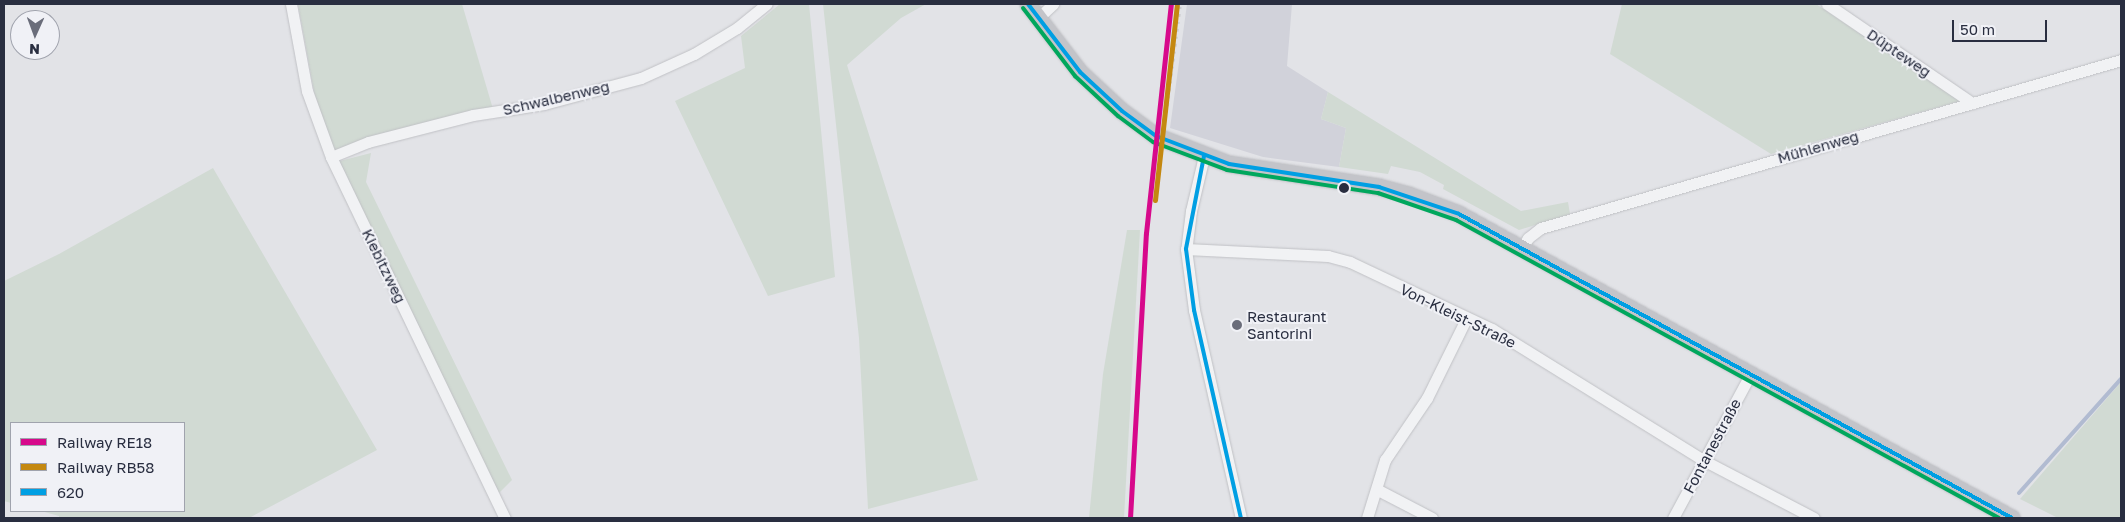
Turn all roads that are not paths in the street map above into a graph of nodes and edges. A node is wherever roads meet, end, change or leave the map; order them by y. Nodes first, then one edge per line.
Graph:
1 (291, 4) edge
2 (767, 4) edge
3 (1028, 4) edge
4 (1053, 4) edge
5 (1826, 4) edge
6 (1038, 18) junction
7 (2121, 60) edge
8 (1972, 102) junction
9 (1204, 156) junction
10 (331, 157) junction
11 (1522, 247) junction
12 (1186, 249) junction
13 (1466, 319) junction
14 (1751, 373) junction
15 (1703, 460) junction
16 (1378, 490) junction
17 (505, 518) edge
18 (1241, 518) edge
19 (1367, 518) edge
20 (1432, 518) edge
21 (1673, 518) edge
22 (1814, 518) edge
23 (2012, 518) edge

1 - 10 street, Kiebitzweg
2 - 10 street, Schwalbenweg
3 - 6 street
4 - 6 street
5 - 8 street, Düpteweg
6 - 9 street
7 - 8 street, Mühlenweg
8 - 11 street, Mühlenweg
9 - 11 street
9 - 12 street
10 - 17 street, Kiebitzweg
11 - 14 street
12 - 13 street, Von-Kleist-Straße
12 - 18 street
13 - 15 street, Von-Kleist-Straße
13 - 16 street
14 - 15 street, Fontanestraße
14 - 23 street
15 - 21 street, Fontanestraße
15 - 22 street, Von-Kleist-Straße
16 - 19 street
16 - 20 street

